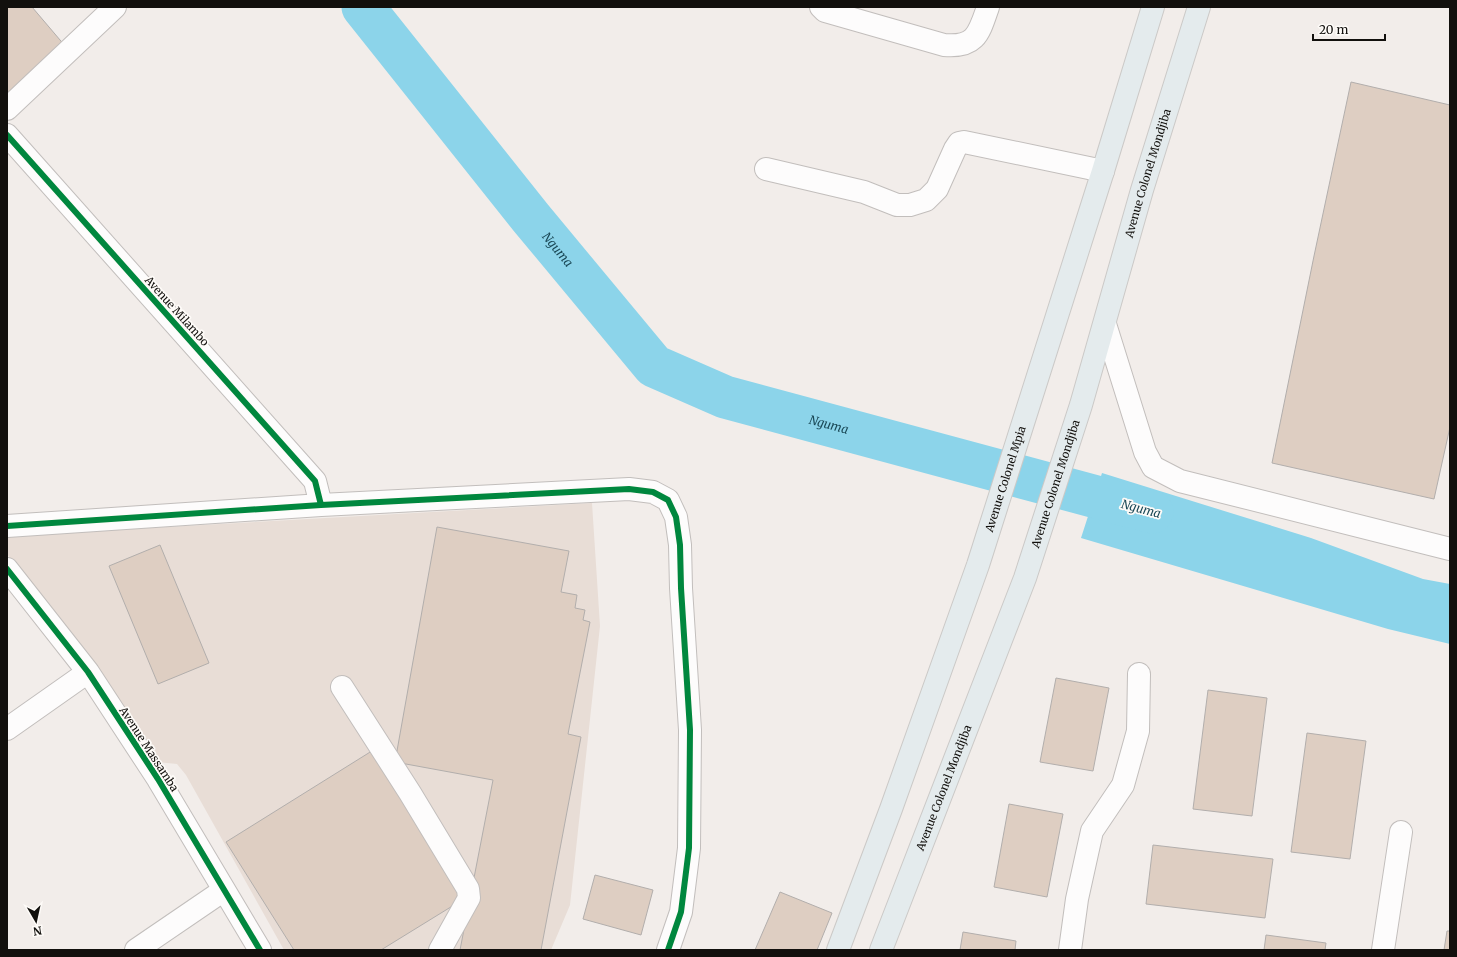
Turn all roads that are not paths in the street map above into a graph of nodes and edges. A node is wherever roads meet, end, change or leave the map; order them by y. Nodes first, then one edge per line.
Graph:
1 (115, 7) edge
2 (821, 7) edge
3 (988, 7) edge
4 (1153, 7) edge
5 (1199, 7) edge
6 (7, 109) edge
7 (7, 135) edge
8 (766, 169) dead end
9 (1103, 172) junction
10 (1104, 324) junction
11 (321, 505) junction
12 (7, 526) edge
13 (1450, 549) edge
14 (7, 568) edge
15 (88, 672) junction
16 (1139, 674) dead end
17 (342, 687) dead end
18 (7, 729) edge
19 (1401, 832) dead end
20 (224, 890) junction
21 (136, 950) edge
22 (260, 950) edge
23 (440, 950) edge
24 (668, 950) edge
25 (838, 950) edge
26 (881, 950) edge
27 (1070, 950) edge
28 (1383, 950) edge

1 - 6 street
2 - 3 street
4 - 9 main road
5 - 10 main road, Avenue Colonel Mondjiba
7 - 11 street, Avenue Milambo
8 - 9 street
9 - 25 main road, Avenue Colonel Mpia
10 - 13 street
10 - 26 main road, Avenue Colonel Mondjiba
11 - 12 street
11 - 24 street
14 - 15 street, Avenue Massamba
15 - 18 street
15 - 20 street, Avenue Massamba
16 - 27 street
17 - 23 street
19 - 28 street
20 - 21 street
20 - 22 street, Avenue Massamba

